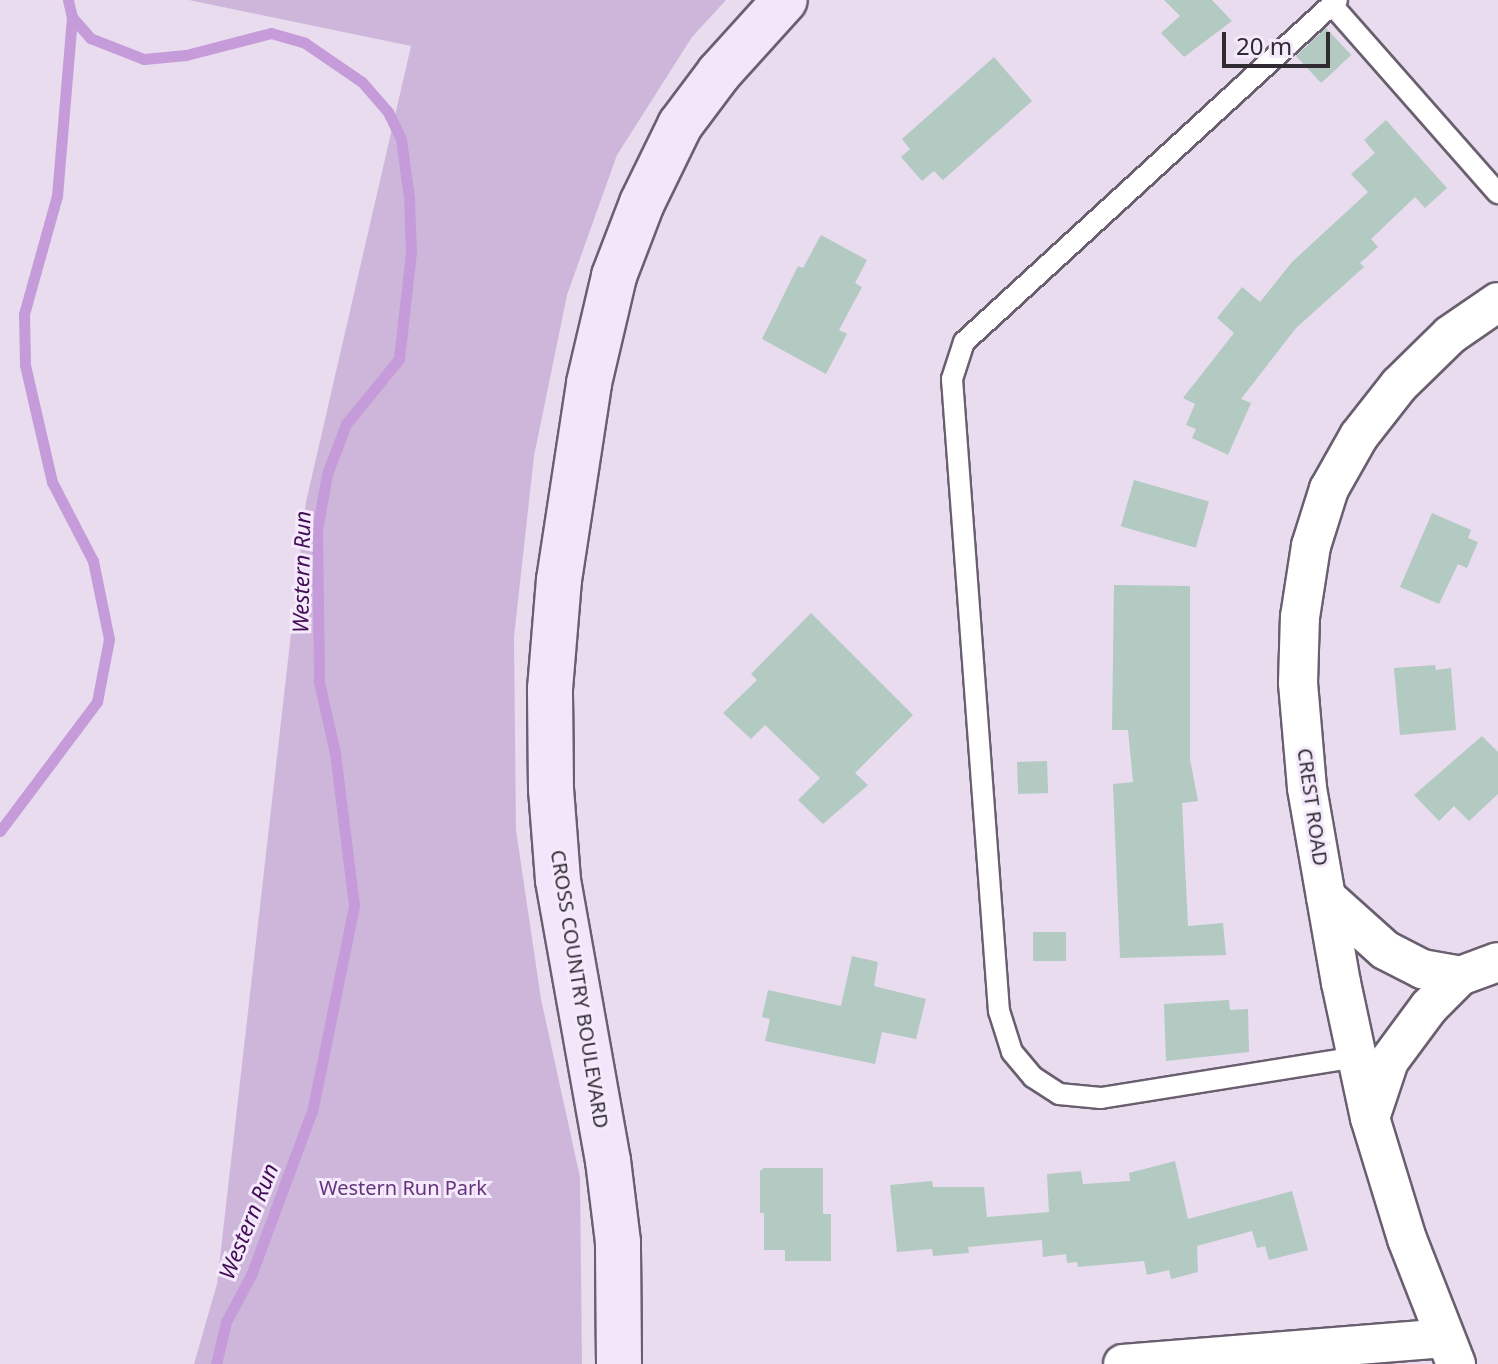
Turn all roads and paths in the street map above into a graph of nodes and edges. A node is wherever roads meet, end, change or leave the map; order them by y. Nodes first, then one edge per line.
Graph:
1 (785, 0) edge
2 (1334, 2) edge
3 (1498, 193) edge
4 (1498, 302) edge
5 (1326, 897) junction
6 (1498, 962) edge
7 (1460, 976) junction
8 (1358, 1057) junction
9 (1370, 1118) junction
10 (1450, 1351) edge
11 (619, 1364) edge
12 (1123, 1364) edge

1 - 11 main road, CROSS COUNTRY BOULEVARD
2 - 3 lane
2 - 8 lane
4 - 5 street, CREST ROAD
5 - 7 street
5 - 8 street, CREST ROAD
6 - 7 street
7 - 9 street
8 - 9 street, CREST ROAD
9 - 10 street, CREST ROAD
10 - 12 street

